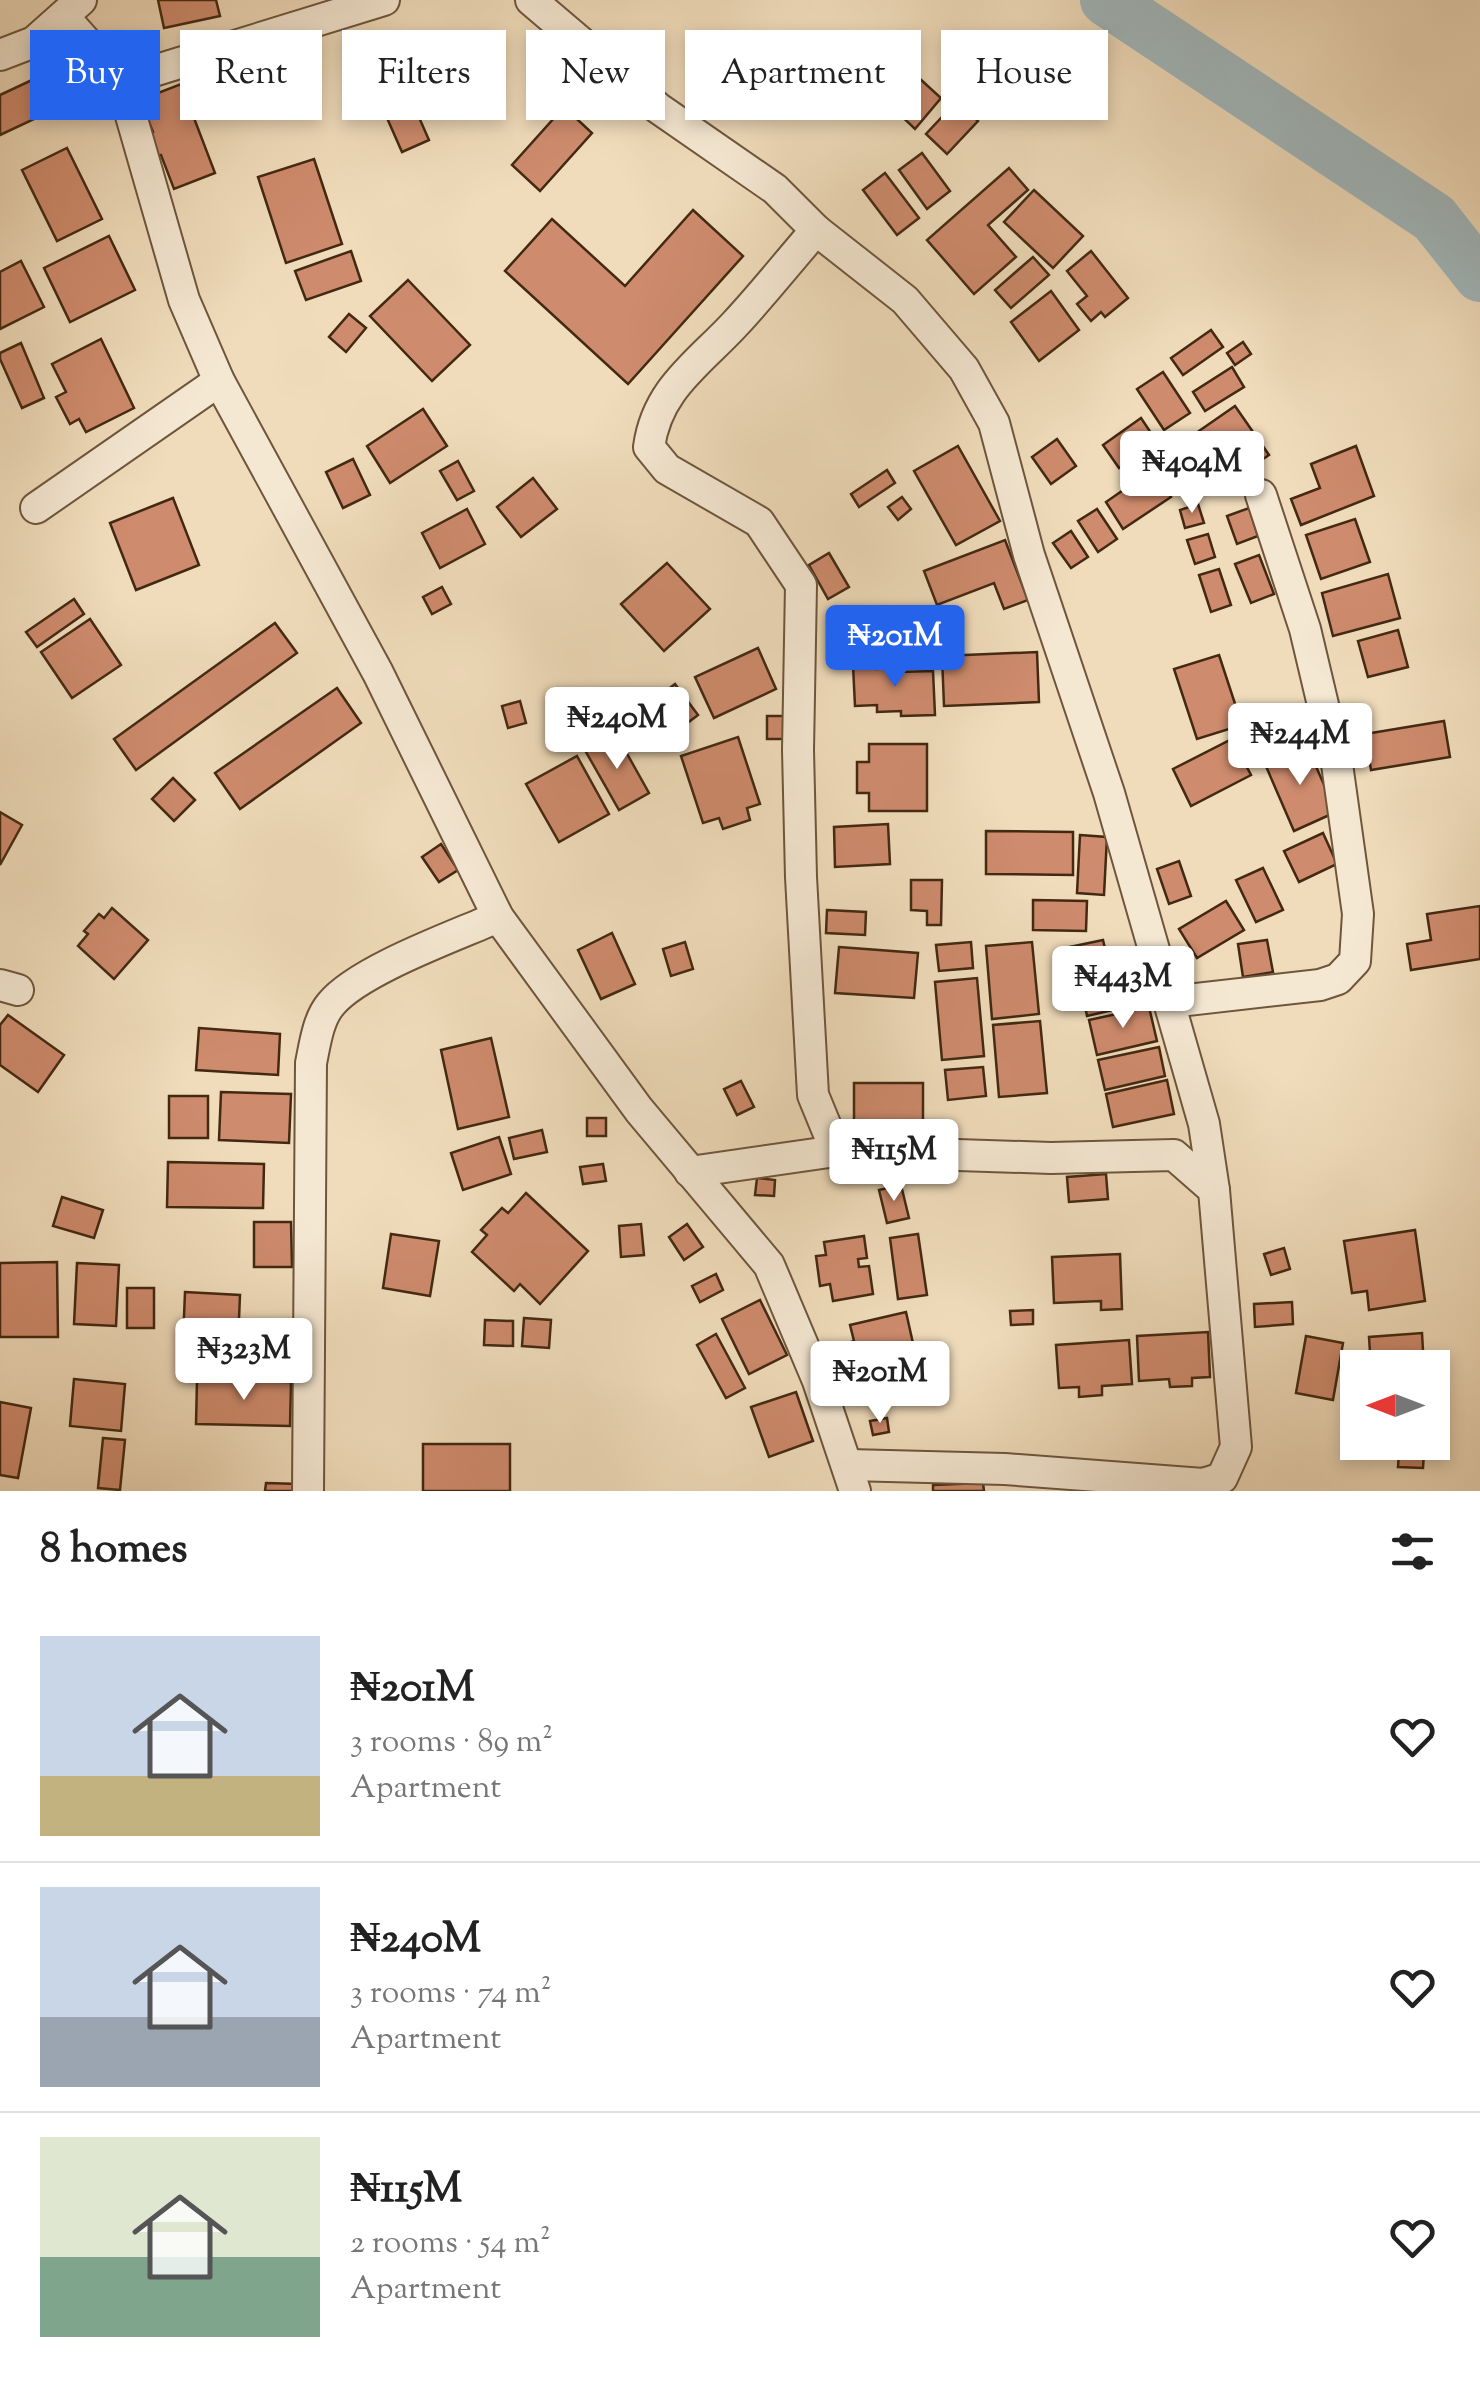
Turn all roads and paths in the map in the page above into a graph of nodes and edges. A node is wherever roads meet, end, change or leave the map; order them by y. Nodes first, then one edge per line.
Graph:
1 (384, 0) edge
2 (531, 0) edge
3 (72, 8) edge
4 (87, 30) edge
5 (0, 55) edge
6 (160, 69) edge
7 (132, 120) edge
8 (816, 230) junction
9 (219, 381) junction
10 (1261, 495) dead end
11 (36, 508) dead end
12 (498, 916) junction
13 (1170, 1002) junction
14 (1204, 1124) junction
15 (836, 1151) junction
16 (1174, 1154) junction
17 (690, 1172) junction
18 (1214, 1190) junction
19 (852, 1478) edge
20 (308, 1491) edge

1 - 6 street
2 - 8 street
3 - 4 street
3 - 5 street
7 - 9 street
8 - 13 street
8 - 15 street
9 - 11 street
9 - 12 street
10 - 13 street
12 - 17 street
12 - 20 street
13 - 14 street
14 - 16 street
14 - 18 street
15 - 16 street
15 - 17 street
16 - 18 street
17 - 19 street
18 - 19 street

